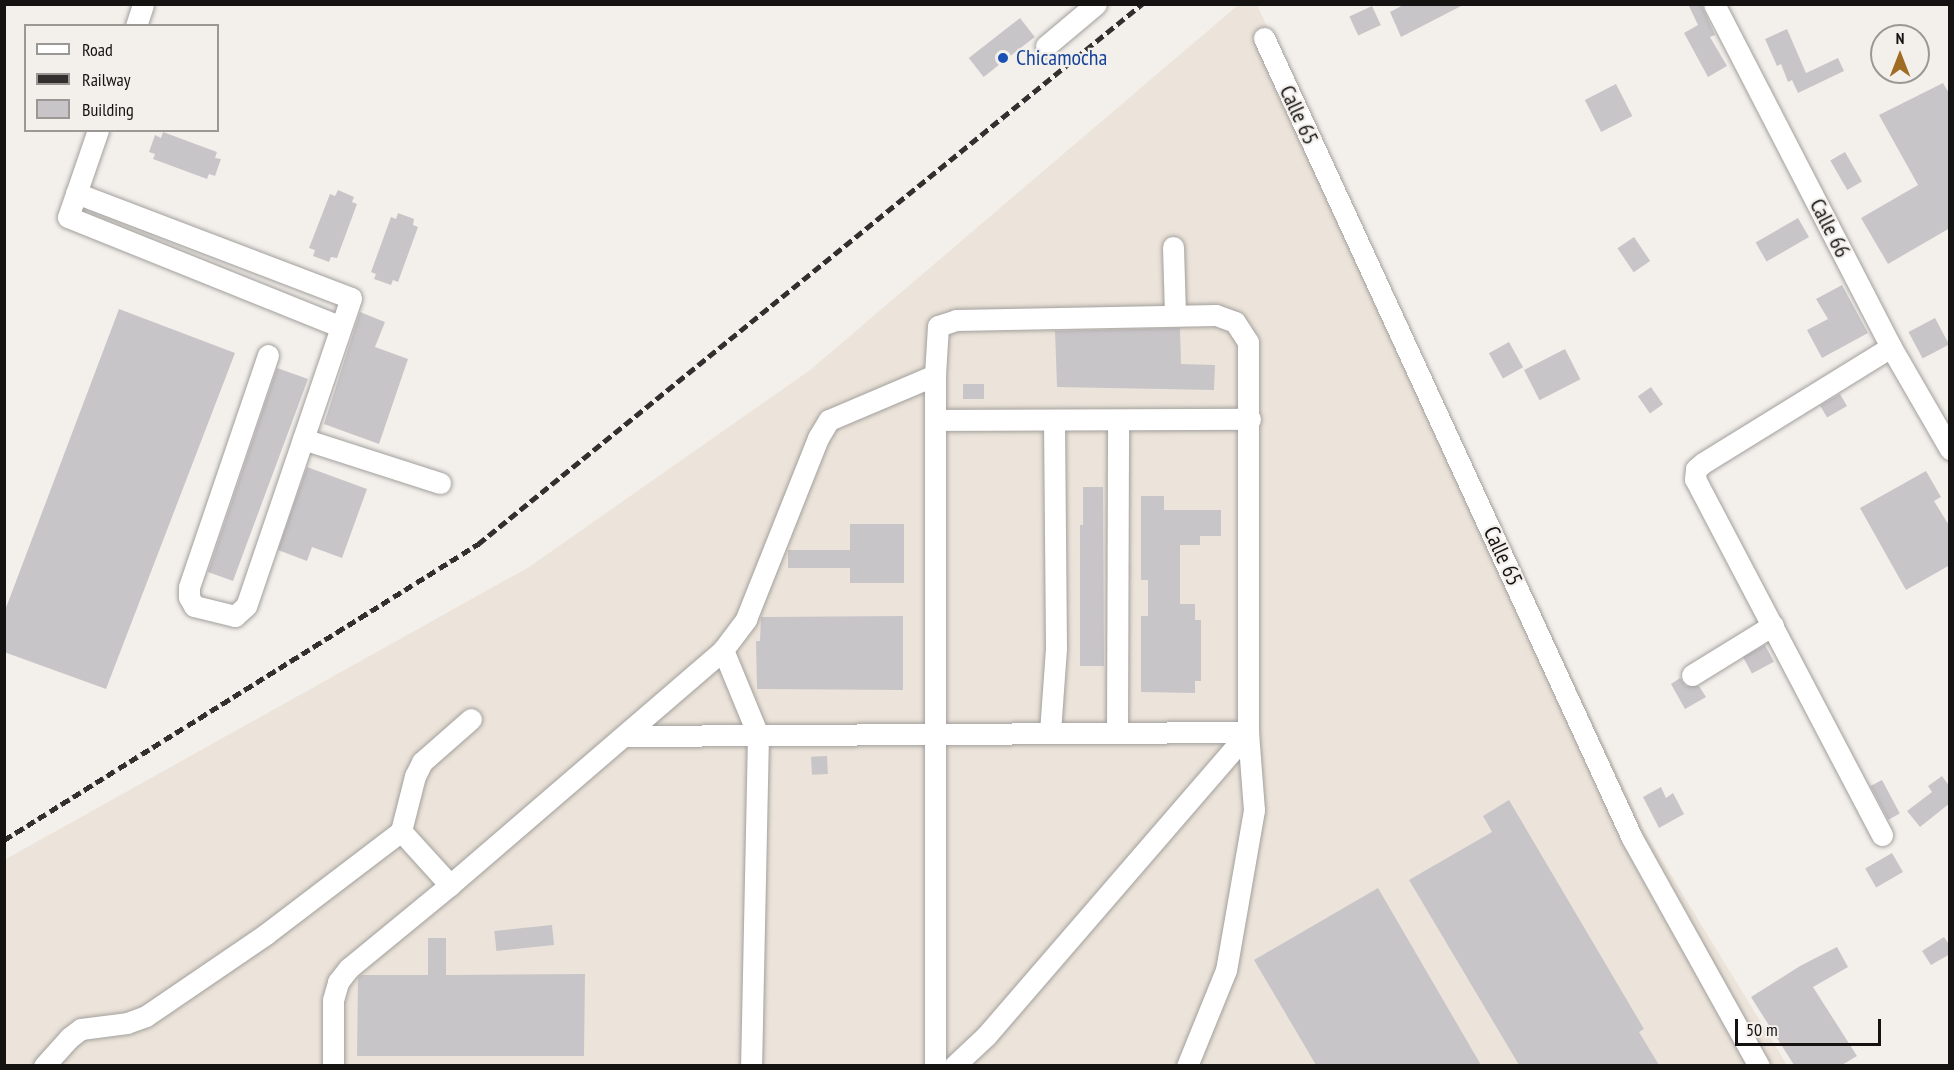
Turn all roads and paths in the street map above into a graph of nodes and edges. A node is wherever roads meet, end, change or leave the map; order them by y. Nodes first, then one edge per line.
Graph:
1 (143, 4) edge
2 (1096, 4) edge
3 (1714, 4) edge
4 (137, 24) edge
5 (1264, 38) dead end
6 (1046, 46) dead end
7 (97, 132) edge
8 (76, 193) junction
9 (1173, 247) dead end
10 (1175, 315) junction
11 (340, 327) junction
12 (1891, 347) junction
13 (268, 355) dead end
14 (935, 375) junction
15 (1250, 419) junction
16 (935, 420) junction
17 (1118, 420) junction
18 (1054, 421) junction
19 (303, 439) junction
20 (1950, 449) edge
21 (440, 483) dead end
22 (1773, 625) junction
23 (723, 650) junction
24 (1692, 675) dead end
25 (471, 719) dead end
26 (1050, 732) junction
27 (1248, 732) junction
28 (1117, 733) junction
29 (935, 734) junction
30 (758, 735) junction
31 (625, 736) junction
32 (401, 831) junction
33 (1882, 834) dead end
34 (450, 885) junction
35 (44, 1065) edge
36 (333, 1065) edge
37 (751, 1065) edge
38 (935, 1065) edge
39 (954, 1065) edge
40 (1187, 1065) edge
41 (1759, 1065) edge

1 - 4 street
2 - 6 street
3 - 12 street, Calle 66
5 - 41 street, Calle 65
7 - 8 street
8 - 11 street
8 - 11 street
9 - 10 street
10 - 14 street
10 - 15 street
11 - 19 street
12 - 20 street, Calle 66
12 - 22 street
13 - 19 street
14 - 16 street
14 - 23 street
15 - 17 street
15 - 27 street
16 - 18 street
16 - 29 street
17 - 18 street
17 - 28 street
18 - 26 street
19 - 21 street
22 - 24 street
22 - 33 street
23 - 30 street
23 - 31 street
25 - 32 street
26 - 28 street
26 - 29 street
27 - 28 street
27 - 39 street
27 - 40 street
29 - 30 street
29 - 38 street
30 - 31 street
30 - 37 street
31 - 34 street
32 - 34 street
32 - 35 street
34 - 36 street

